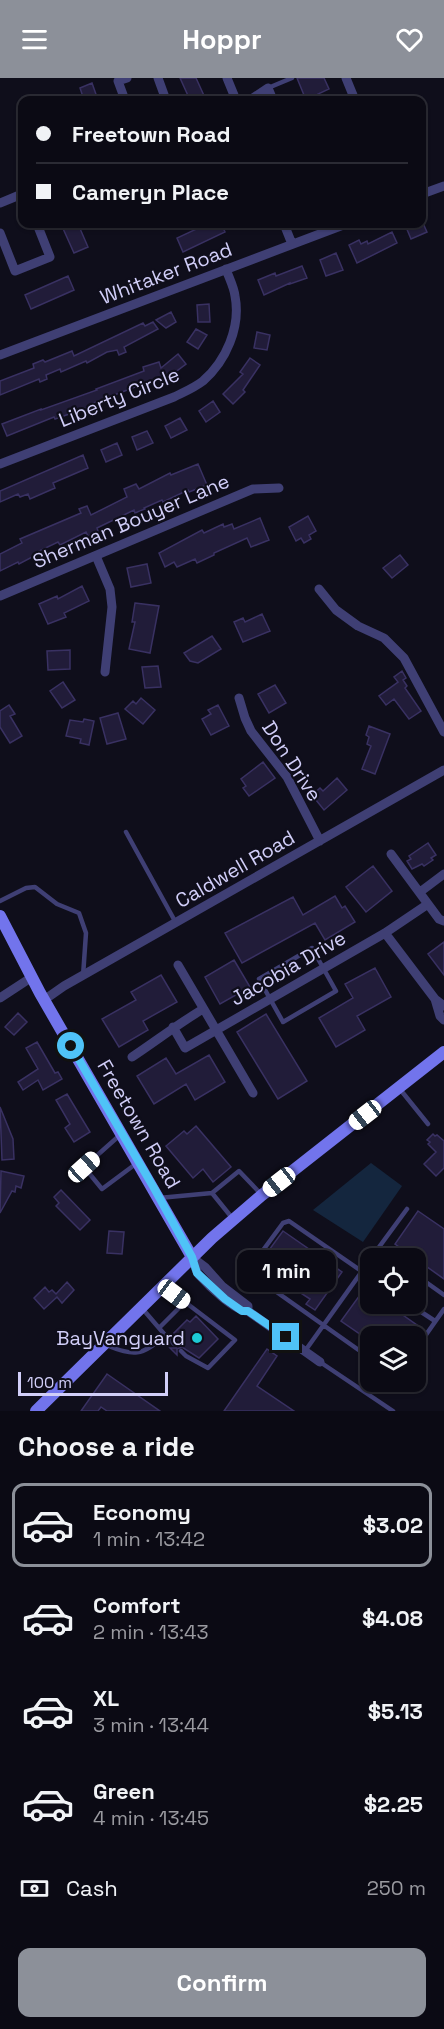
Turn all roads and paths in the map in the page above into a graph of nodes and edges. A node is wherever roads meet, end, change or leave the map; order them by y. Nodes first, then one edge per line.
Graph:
1 (127, 78) edge
2 (158, 78) edge
3 (227, 78) edge
4 (292, 78) edge
5 (346, 78) edge
6 (268, 88) junction
7 (124, 96) edge
8 (165, 96) edge
9 (234, 96) edge
10 (256, 96) edge
11 (271, 96) edge
12 (353, 96) edge
13 (444, 186) edge
14 (426, 193) edge
15 (18, 196) edge
16 (0, 203) edge
17 (39, 228) edge
18 (286, 228) edge
19 (335, 228) edge
20 (0, 232) edge
21 (292, 244) junction
22 (226, 269) junction
23 (0, 355) edge
24 (0, 464) edge
25 (279, 488) dead end
26 (96, 556) junction
27 (319, 589) dead end
28 (0, 596) edge
29 (105, 672) dead end
30 (239, 698) dead end
31 (444, 732) edge
32 (444, 770) edge
33 (126, 832) dead end
34 (320, 841) junction
35 (392, 854) dead end
36 (444, 874) edge
37 (420, 892) junction
38 (0, 901) edge
39 (428, 903) junction
40 (0, 916) edge
41 (444, 921) edge
42 (176, 923) junction
43 (385, 933) junction
44 (178, 965) dead end
45 (324, 968) junction
46 (83, 976) junction
47 (32, 977) junction
48 (0, 998) edge
49 (435, 999) junction
50 (44, 1000) junction
51 (269, 1000) junction
52 (444, 1006) edge
53 (203, 1009) junction
54 (444, 1020) edge
55 (173, 1027) junction
56 (215, 1030) junction
57 (444, 1053) edge
58 (132, 1057) dead end
59 (399, 1088) junction
60 (253, 1094) dead end
61 (428, 1124) dead end
62 (122, 1133) junction
63 (138, 1162) junction
64 (212, 1193) junction
65 (262, 1195) junction
66 (159, 1198) junction
67 (407, 1209) dead end
68 (233, 1219) junction
69 (379, 1248) edge
70 (192, 1257) junction
71 (360, 1270) edge
72 (360, 1274) edge
73 (426, 1282) edge
74 (165, 1283) junction
75 (444, 1295) edge
76 (185, 1302) junction
77 (140, 1307) junction
78 (444, 1309) edge
79 (425, 1314) edge
80 (435, 1321) junction
81 (324, 1325) junction
82 (159, 1328) junction
83 (426, 1334) edge
84 (165, 1335) junction
85 (103, 1344) junction
86 (174, 1344) dead end
87 (181, 1351) dead end
88 (305, 1351) junction
89 (360, 1351) edge
90 (320, 1362) joint
91 (36, 1411) edge
92 (393, 1411) edge

1 - 7 street
2 - 8 street
3 - 9 street
4 - 6 lane
5 - 12 street
6 - 10 street
6 - 11 street
13 - 14 street
15 - 16 street
17 - 20 street
18 - 21 street
19 - 21 street, Whitaker Road
21 - 22 street, Whitaker Road
22 - 23 street, Whitaker Road
22 - 24 street, Liberty Circle
25 - 26 street, Sherman Bouyer Lane
26 - 28 street, Sherman Bouyer Lane
26 - 29 street
27 - 31 street
30 - 34 street, Don Drive
32 - 34 street, Caldwell Road
33 - 42 lane
34 - 42 street, Caldwell Road
35 - 37 street
36 - 37 street
37 - 39 street
38 - 46 lane
39 - 41 street
39 - 43 street, Jacobia Drive
40 - 47 main road, Freetown Road
42 - 46 street, Caldwell Road
43 - 45 street, Jacobia Drive
43 - 49 street
44 - 53 street
45 - 51 street, Jacobia Drive
45 - 51 lane
45 - 51 lane
46 - 50 street, Caldwell Road
47 - 48 street
47 - 50 main road, Freetown Road
49 - 52 street
49 - 54 street
50 - 62 main road, Freetown Road
51 - 56 street, Jacobia Drive
53 - 55 street
53 - 56 street
55 - 56 street, Jacobia Drive
55 - 58 street
56 - 60 street
57 - 59 main road
59 - 61 lane
59 - 65 main road
62 - 63 main road, Freetown Road
62 - 63 lane
63 - 66 main road, Freetown Road
64 - 65 lane
64 - 66 lane
64 - 68 lane
65 - 68 main road
66 - 70 main road, Freetown Road
67 - 69 lane
68 - 70 main road
70 - 74 main road
70 - 88 street
71 - 81 lane
72 - 81 lane
73 - 75 lane
74 - 76 lane
74 - 77 main road
76 - 82 lane
76 - 87 lane
77 - 82 lane
77 - 85 main road
78 - 80 lane
79 - 80 lane
80 - 83 lane
81 - 88 lane
81 - 89 lane
82 - 84 lane
84 - 85 lane
84 - 86 lane
85 - 91 main road
88 - 90 street
90 - 92 lane

